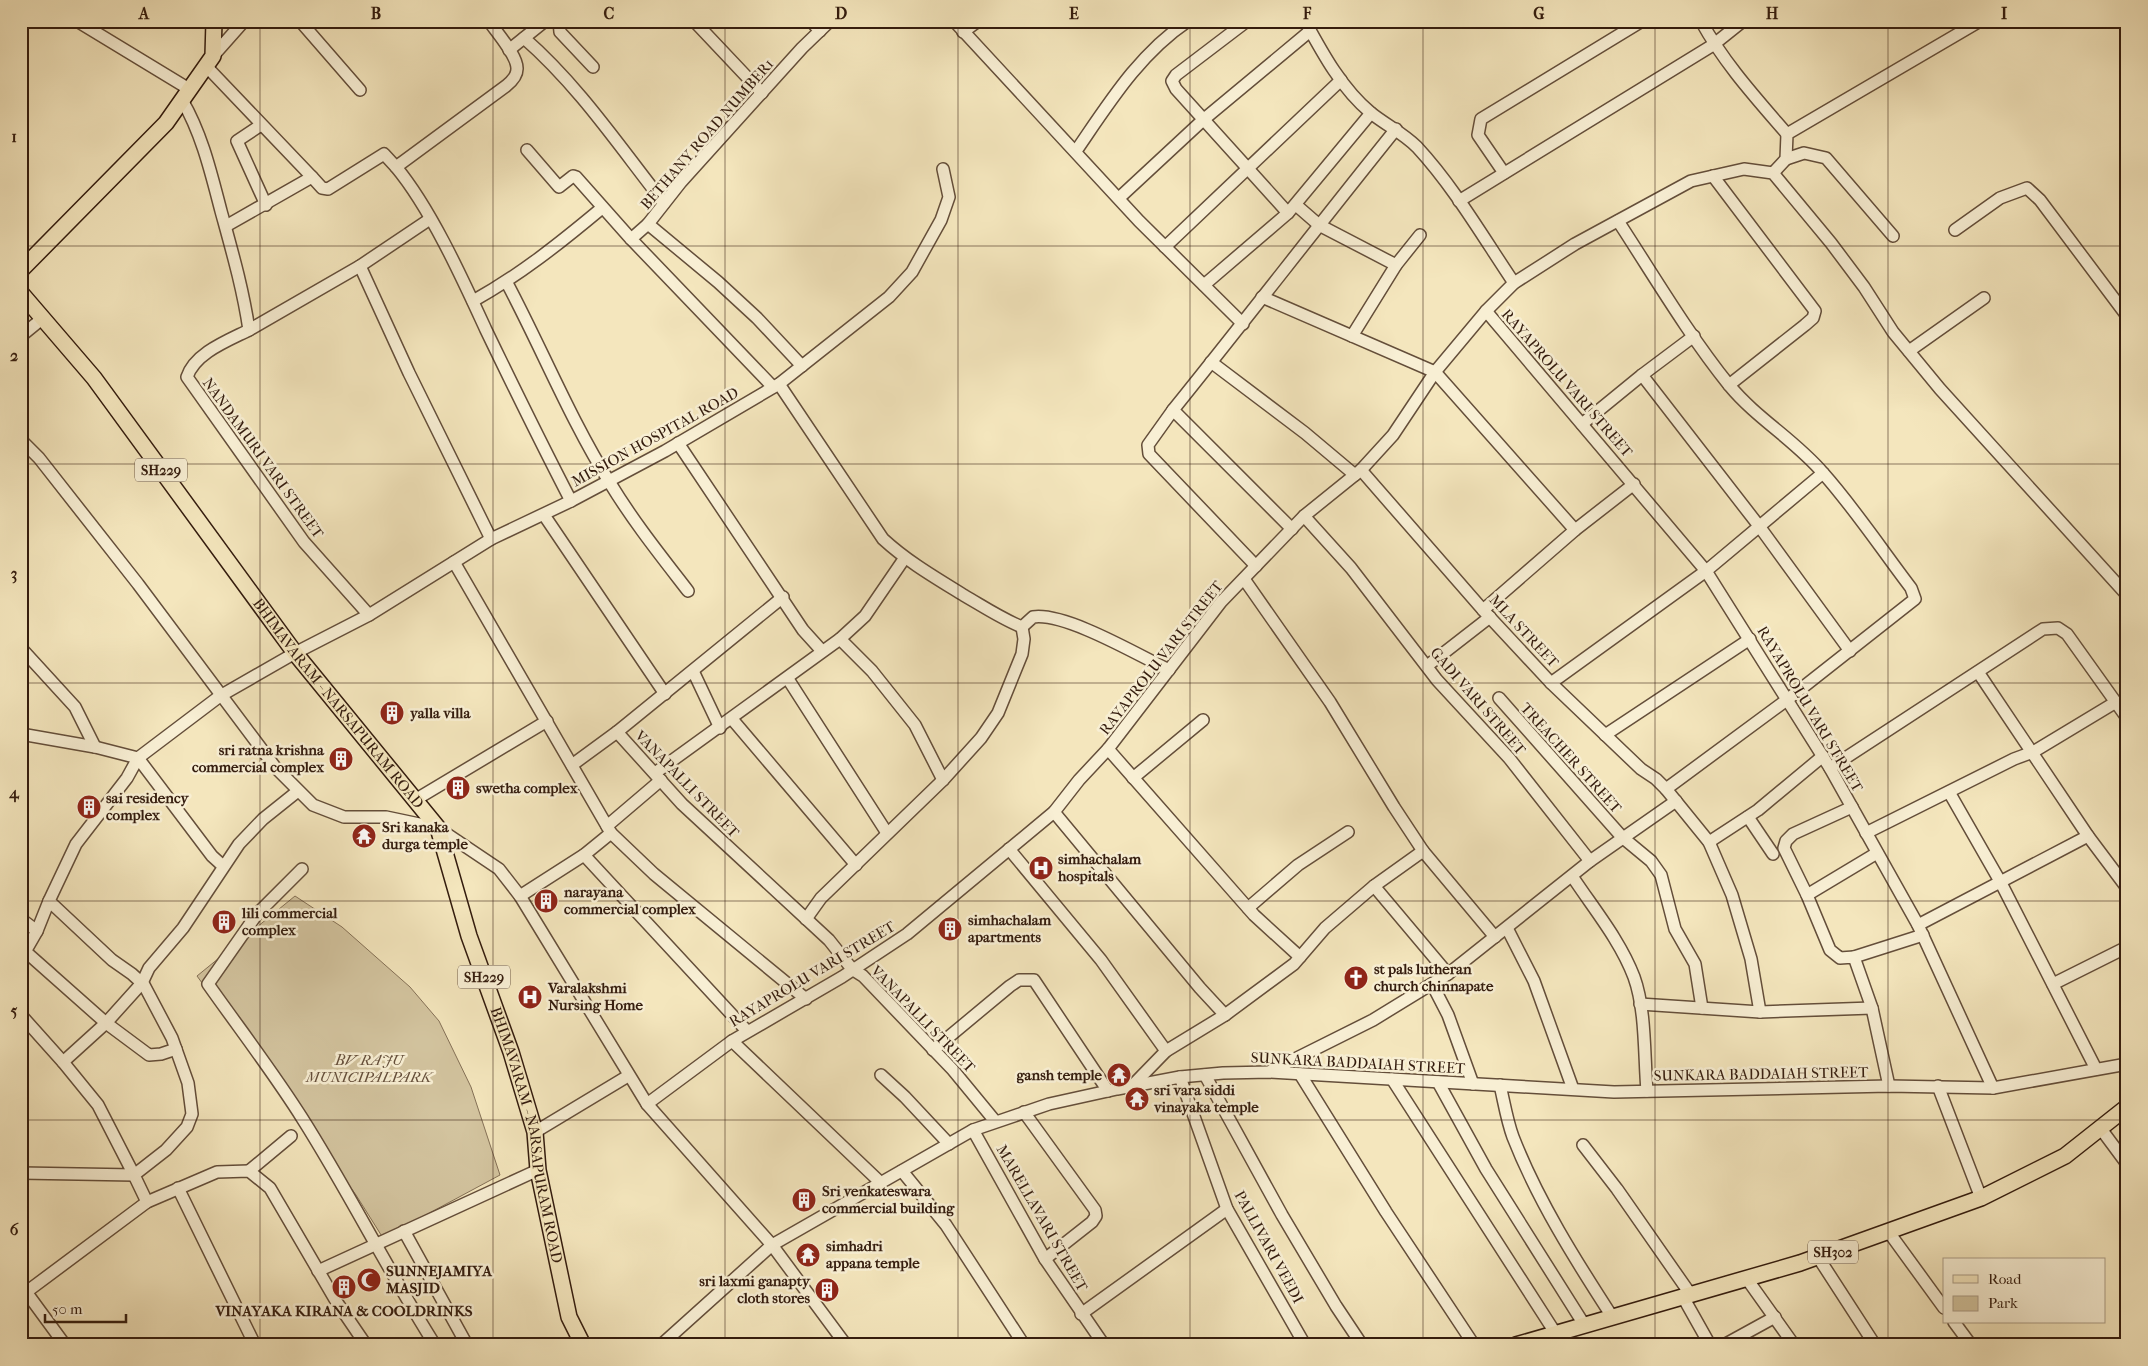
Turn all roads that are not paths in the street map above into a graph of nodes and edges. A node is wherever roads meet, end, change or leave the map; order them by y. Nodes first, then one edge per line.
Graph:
1 (77, 21) edge
2 (214, 21) edge
3 (244, 21) edge
4 (300, 21) edge
5 (489, 21) edge
6 (545, 21) edge
7 (559, 21) edge
8 (694, 21) edge
9 (811, 21) edge
10 (830, 21) edge
11 (954, 21) edge
12 (978, 21) edge
13 (1188, 21) edge
14 (1247, 21) edge
15 (1642, 21) edge
16 (1701, 21) edge
17 (1743, 21) edge
18 (1980, 21) edge
19 (1307, 26) edge
20 (820, 31) junction
21 (963, 32) junction
22 (524, 38) junction
23 (1714, 44) junction
24 (509, 50) junction
25 (209, 61) junction
26 (593, 67) dead end
27 (1341, 80) junction
28 (360, 90) dead end
29 (762, 93) junction
30 (186, 94) junction
31 (1371, 113) junction
32 (1203, 120) junction
33 (261, 125) junction
34 (1396, 128) junction
35 (1787, 134) junction
36 (527, 150) dead end
37 (1076, 151) junction
38 (1786, 159) junction
39 (396, 166) junction
40 (1247, 168) junction
41 (943, 169) dead end
42 (1773, 172) junction
43 (1504, 173) junction
44 (1713, 176) junction
45 (312, 177) junction
46 (1119, 198) junction
47 (1459, 201) junction
48 (664, 203) junction
49 (266, 205) junction
50 (602, 208) junction
51 (1292, 209) junction
52 (430, 219) junction
53 (1618, 221) junction
54 (648, 224) junction
55 (1319, 225) junction
56 (226, 226) junction
57 (1955, 230) dead end
58 (1420, 235) dead end
59 (1893, 236) dead end
60 (631, 239) junction
61 (1165, 247) junction
62 (1396, 265) junction
63 (360, 266) junction
64 (21, 270) edge
65 (507, 282) junction
66 (1514, 283) junction
67 (1204, 285) junction
68 (21, 293) edge
69 (1262, 297) junction
70 (1984, 298) dead end
71 (473, 301) junction
72 (1486, 311) junction
73 (2127, 316) edge
74 (43, 318) junction
75 (1243, 324) junction
76 (248, 330) junction
77 (21, 336) edge
78 (1352, 336) junction
79 (1694, 336) junction
80 (1910, 351) junction
81 (1211, 362) junction
82 (802, 366) junction
83 (1435, 372) junction
84 (1642, 375) junction
85 (1729, 385) junction
86 (776, 386) junction
87 (1173, 410) junction
88 (1582, 424) junction
89 (21, 440) edge
90 (678, 443) junction
91 (1358, 472) junction
92 (1823, 473) junction
93 (608, 481) junction
94 (1634, 484) junction
95 (571, 501) junction
96 (544, 515) junction
97 (1304, 516) junction
98 (1759, 526) junction
99 (1292, 528) junction
100 (1575, 530) junction
101 (491, 539) junction
102 (904, 558) junction
103 (454, 562) junction
104 (1256, 566) junction
105 (1706, 571) junction
106 (1244, 579) junction
107 (688, 591) dead end
108 (2127, 595) edge
109 (783, 597) junction
110 (1487, 614) junction
111 (369, 615) junction
112 (1022, 627) junction
113 (840, 638) junction
114 (1750, 639) junction
115 (21, 648) edge
116 (822, 651) junction
117 (1850, 651) junction
118 (294, 653) junction
119 (1427, 666) junction
120 (1169, 670) junction
121 (693, 671) junction
122 (1978, 672) junction
123 (788, 679) junction
124 (1551, 683) junction
125 (665, 694) junction
126 (220, 696) junction
127 (1499, 698) dead end
128 (1788, 699) junction
129 (2116, 702) junction
130 (2127, 718) edge
131 (732, 719) junction
132 (547, 720) junction
133 (1203, 720) dead end
134 (720, 728) junction
135 (617, 732) junction
136 (21, 734) edge
137 (1605, 735) junction
138 (95, 747) junction
139 (1108, 749) junction
140 (2033, 752) junction
141 (1823, 756) junction
142 (138, 758) junction
143 (572, 765) junction
144 (1830, 768) junction
145 (658, 777) junction
146 (1133, 778) junction
147 (943, 780) junction
148 (298, 790) junction
149 (1666, 790) junction
150 (1949, 792) junction
151 (415, 800) junction
152 (1676, 801) junction
153 (1852, 807) junction
154 (1054, 812) junction
155 (1748, 817) junction
156 (438, 828) junction
157 (609, 830) junction
158 (1348, 832) dead end
159 (1866, 832) junction
160 (887, 833) junction
161 (2088, 836) junction
162 (1622, 837) junction
163 (1709, 842) junction
164 (1009, 849) junction
165 (1423, 851) junction
166 (1877, 852) junction
167 (1773, 854) dead end
168 (584, 855) junction
169 (1590, 861) junction
170 (856, 865) junction
171 (223, 866) junction
172 (302, 868) dead end
173 (1572, 876) junction
174 (2001, 883) junction
175 (1374, 886) junction
176 (2127, 888) edge
177 (1807, 895) junction
178 (520, 896) junction
179 (49, 901) junction
180 (1248, 908) junction
181 (21, 919) edge
182 (806, 919) junction
183 (1507, 928) junction
184 (1920, 930) junction
185 (37, 931) junction
186 (1495, 937) junction
187 (2127, 947) edge
188 (24, 955) edge
189 (1300, 957) junction
190 (1854, 957) junction
191 (852, 969) junction
192 (1448, 974) junction
193 (142, 983) junction
194 (1432, 984) junction
195 (2053, 984) junction
196 (806, 999) junction
197 (1640, 1004) junction
198 (1702, 1008) junction
199 (1872, 1008) junction
200 (1760, 1012) junction
201 (21, 1015) edge
202 (1225, 1015) junction
203 (106, 1023) junction
204 (747, 1031) junction
205 (732, 1041) junction
206 (176, 1049) junction
207 (933, 1050) junction
208 (1166, 1051) junction
209 (63, 1062) junction
210 (2127, 1064) edge
211 (2096, 1069) junction
212 (1270, 1072) junction
213 (1300, 1074) junction
214 (881, 1075) dead end
215 (1205, 1075) junction
216 (628, 1076) junction
217 (1180, 1077) junction
218 (1392, 1079) junction
219 (1438, 1082) junction
220 (1473, 1084) junction
221 (1500, 1085) junction
222 (1889, 1086) junction
223 (1938, 1086) junction
224 (1130, 1087) junction
225 (1993, 1088) junction
226 (1572, 1090) junction
227 (1108, 1091) junction
228 (1647, 1091) junction
229 (647, 1104) junction
230 (2127, 1107) edge
231 (1024, 1112) junction
232 (995, 1121) junction
233 (2101, 1129) junction
234 (973, 1130) junction
235 (535, 1132) junction
236 (291, 1136) dead end
237 (949, 1144) junction
238 (1583, 1145) dead end
239 (2127, 1164) edge
240 (538, 1170) junction
241 (249, 1171) junction
242 (902, 1171) junction
243 (21, 1173) edge
244 (134, 1175) junction
245 (881, 1183) junction
246 (178, 1188) junction
247 (1981, 1198) junction
248 (147, 1202) junction
249 (1227, 1209) junction
250 (404, 1231) junction
251 (1888, 1232) junction
252 (377, 1244) junction
253 (772, 1245) junction
254 (1818, 1257) junction
255 (1045, 1259) junction
256 (318, 1271) junction
257 (1747, 1279) junction
258 (23, 1291) edge
259 (1687, 1296) junction
260 (1943, 1307) edge
261 (1081, 1314) junction
262 (1775, 1317) junction
263 (1612, 1318) junction
264 (1955, 1324) edge
265 (1585, 1326) junction
266 (1556, 1334) junction
267 (65, 1345) edge
268 (255, 1345) edge
269 (366, 1345) edge
270 (435, 1345) edge
271 (467, 1345) edge
272 (583, 1345) edge
273 (661, 1345) edge
274 (846, 1345) edge
275 (1024, 1345) edge
276 (1104, 1345) edge
277 (1305, 1345) edge
278 (1362, 1345) edge
279 (1474, 1345) edge
280 (1516, 1345) edge
281 (1710, 1345) edge
282 (1724, 1345) edge
283 (1794, 1345) edge
284 (1875, 1345) edge
285 (1971, 1345) edge

1 - 30 street
2 - 25 main road
3 - 25 street
4 - 28 street
5 - 24 street
6 - 22 street
7 - 26 street
8 - 29 street
9 - 20 street
10 - 20 street, BETHANY ROAD NUMBER1
11 - 21 street
12 - 21 street
13 - 37 street
14 - 32 street
15 - 43 street
16 - 23 street
17 - 23 street
18 - 35 street
19 - 27 street
19 - 32 street
20 - 29 street, BETHANY ROAD NUMBER1
21 - 37 street
22 - 24 street
22 - 48 street
23 - 35 street
23 - 43 street
24 - 39 street
25 - 30 main road
25 - 33 street
27 - 31 street
27 - 40 street
29 - 48 street, BETHANY ROAD NUMBER1
30 - 56 street
30 - 64 main road
31 - 34 street
31 - 51 street
32 - 40 street
32 - 46 street
33 - 45 street
33 - 49 street
34 - 47 street
34 - 55 street
35 - 38 street
36 - 50 street
37 - 46 street
38 - 42 street
38 - 59 street
39 - 45 street
39 - 52 street
40 - 51 street
40 - 61 street
41 - 82 street, MISSION HOSPITAL ROAD
42 - 44 street
42 - 80 street
43 - 47 street
44 - 53 street
44 - 85 street
45 - 49 street
46 - 61 street
47 - 66 street
48 - 54 street, BETHANY ROAD NUMBER1
49 - 56 street
50 - 60 street
50 - 65 street
51 - 55 street
51 - 67 street
52 - 63 street
52 - 71 street
53 - 66 street
53 - 79 street
54 - 60 street
54 - 82 street, BETHANY ROAD NUMBER1
55 - 62 street
55 - 69 street
56 - 76 street
57 - 73 street
58 - 62 street
60 - 86 street
61 - 67 street
62 - 78 street
63 - 76 street
63 - 101 street
65 - 71 street
65 - 93 street
66 - 72 street
67 - 75 street
68 - 74 main road, BHIMAVARAM - NARSAPURAM ROAD / SH229
69 - 75 street
69 - 78 street
70 - 80 street
71 - 95 street
72 - 83 street, RAYAPROLU VARI STREET
72 - 88 street, RAYAPROLU VARI STREET
74 - 77 street
74 - 118 main road, BHIMAVARAM - NARSAPURAM ROAD / SH229
75 - 81 street
76 - 111 street, NANDAMURI VARI STREET
78 - 83 street
79 - 84 street
79 - 85 street
80 - 108 street
81 - 87 street
81 - 91 street, MLA STREET
82 - 86 street, MISSION HOSPITAL ROAD
83 - 91 street, RAYAPROLU VARI STREET
83 - 100 street
84 - 88 street
84 - 98 street
85 - 92 street
86 - 90 street, MISSION HOSPITAL ROAD
86 - 102 street
87 - 99 street
87 - 104 street
88 - 94 street, RAYAPROLU VARI STREET
89 - 126 street
90 - 93 street, MISSION HOSPITAL ROAD
90 - 109 street
91 - 97 street, RAYAPROLU VARI STREET
91 - 110 street, MLA STREET
92 - 98 street
92 - 117 street
93 - 95 street, MISSION HOSPITAL ROAD
93 - 107 street
94 - 100 street
94 - 105 street, RAYAPROLU VARI STREET
95 - 96 street, MISSION HOSPITAL ROAD
96 - 101 street, MISSION HOSPITAL ROAD
96 - 125 street
97 - 99 street, RAYAPROLU VARI STREET
97 - 119 street, GADI VARI STREET
98 - 105 street
98 - 117 street
99 - 104 street, RAYAPROLU VARI STREET
100 - 110 street
101 - 103 street, MISSION HOSPITAL ROAD
102 - 112 street
102 - 113 street
103 - 111 street, MISSION HOSPITAL ROAD
103 - 132 street
104 - 106 street, RAYAPROLU VARI STREET
105 - 114 street, RAYAPROLU VARI STREET
105 - 124 street
106 - 120 street, RAYAPROLU VARI STREET
106 - 165 street
109 - 116 street
109 - 121 street, VANAPALLI STREET
110 - 119 street
110 - 124 street, MLA STREET
111 - 118 street, MISSION HOSPITAL ROAD
112 - 120 street
112 - 147 street
113 - 116 street
113 - 147 street
114 - 128 street, RAYAPROLU VARI STREET
114 - 137 street
115 - 138 street
116 - 123 street
117 - 128 street
118 - 126 street, MISSION HOSPITAL ROAD
118 - 151 main road, BHIMAVARAM - NARSAPURAM ROAD / SH229
119 - 169 street, GADI VARI STREET
120 - 139 street, RAYAPROLU VARI STREET
121 - 125 street, VANAPALLI STREET
121 - 134 street
122 - 129 street
122 - 140 street
122 - 144 street
123 - 131 street
123 - 160 street
124 - 137 street, MLA STREET
125 - 135 street, VANAPALLI STREET
126 - 142 street, MISSION HOSPITAL ROAD
126 - 148 street
127 - 162 street, TREACHER STREET
128 - 141 street, RAYAPROLU VARI STREET
128 - 149 street
129 - 130 street
129 - 140 street
131 - 134 street
131 - 170 street
132 - 143 street
132 - 151 street
133 - 146 street
134 - 145 street
135 - 143 street
135 - 145 street, VANAPALLI STREET
136 - 138 street
137 - 149 street, MLA STREET
138 - 142 street
139 - 146 street
139 - 154 street, RAYAPROLU VARI STREET
140 - 150 street
140 - 161 street
141 - 144 street, RAYAPROLU VARI STREET
141 - 155 street
142 - 171 street
142 - 179 street
143 - 157 street
144 - 153 street, RAYAPROLU VARI STREET
145 - 157 street
145 - 182 street, VANAPALLI STREET
146 - 180 street
147 - 160 street
148 - 156 street
148 - 171 street
149 - 152 street, MLA STREET
150 - 159 street
150 - 174 street
151 - 156 main road, BHIMAVARAM - NARSAPURAM ROAD / SH229
152 - 162 street
152 - 163 street, MLA STREET
153 - 159 street, RAYAPROLU VARI STREET
153 - 177 street
154 - 164 street, RAYAPROLU VARI STREET
154 - 202 street
155 - 163 street
155 - 167 street
156 - 178 street
156 - 235 main road, BHIMAVARAM - NARSAPURAM ROAD / SH229
157 - 168 street
157 - 196 street
158 - 180 street
159 - 166 street, RAYAPROLU VARI STREET
160 - 170 street
161 - 174 street
161 - 176 street
162 - 169 street
162 - 198 street, TREACHER STREET
163 - 200 street, MLA STREET
164 - 191 street, RAYAPROLU VARI STREET
164 - 208 street
165 - 175 street
165 - 186 street
166 - 177 street
166 - 184 street, RAYAPROLU VARI STREET
168 - 178 street
168 - 204 street
169 - 173 street
170 - 182 street
171 - 193 street
172 - 252 street
173 - 183 street
173 - 197 street
174 - 184 street
174 - 195 street
175 - 189 street
175 - 192 street
177 - 190 street
178 - 216 street
179 - 185 street
179 - 193 street
180 - 189 street
181 - 185 street
182 - 191 street, VANAPALLI STREET
183 - 186 street
183 - 226 street
184 - 190 street
184 - 225 street, RAYAPROLU VARI STREET
185 - 188 street
186 - 192 street
187 - 195 street
188 - 203 street
189 - 202 street
190 - 199 street
191 - 196 street, RAYAPROLU VARI STREET
191 - 207 street, VANAPALLI STREET
192 - 194 street
193 - 203 street
193 - 206 street
194 - 212 street
194 - 220 street
195 - 211 street
196 - 204 street, RAYAPROLU VARI STREET
197 - 198 street
197 - 228 street
198 - 200 street
199 - 200 street
199 - 222 street
201 - 209 street
202 - 208 street
203 - 206 street
203 - 209 street
204 - 205 street, RAYAPROLU VARI STREET
205 - 229 street, RAYAPROLU VARI STREET
205 - 245 street
206 - 244 street
207 - 227 street
207 - 232 street, VANAPALLI STREET
208 - 224 street
209 - 244 street
210 - 211 street, SUNKARA BADDAIAH STREET
211 - 225 street, SUNKARA BADDAIAH STREET
212 - 213 street, SUNKARA BADDAIAH STREET
212 - 215 street, SUNKARA BADDAIAH STREET
213 - 218 street, SUNKARA BADDAIAH STREET
213 - 279 street
214 - 237 street
215 - 217 street, SUNKARA BADDAIAH STREET
215 - 278 street
216 - 229 street
216 - 235 street
217 - 224 street, SUNKARA BADDAIAH STREET
217 - 249 street, PALLIVARI VEEDI
218 - 219 street, SUNKARA BADDAIAH STREET
218 - 266 street
219 - 220 street, SUNKARA BADDAIAH STREET
219 - 265 street
220 - 221 street, SUNKARA BADDAIAH STREET
221 - 226 street, SUNKARA BADDAIAH STREET
221 - 263 street
222 - 223 street, SUNKARA BADDAIAH STREET
222 - 228 street, SUNKARA BADDAIAH STREET
223 - 225 street, SUNKARA BADDAIAH STREET
223 - 247 street
224 - 227 street, SUNKARA BADDAIAH STREET
226 - 228 street, SUNKARA BADDAIAH STREET
227 - 231 street, SUNKARA BADDAIAH STREET
229 - 253 street
230 - 233 main road, SH302
231 - 232 street, SUNKARA BADDAIAH STREET
231 - 255 street
232 - 234 street, SUNKARA BADDAIAH STREET
233 - 239 street
233 - 247 main road, SH302
234 - 237 street, SUNKARA BADDAIAH STREET
234 - 255 street, MARELLAVARI STREET
235 - 240 main road, BHIMAVARAM - NARSAPURAM ROAD / SH229
236 - 241 street
237 - 242 street, SUNKARA BADDAIAH STREET
238 - 259 street
240 - 250 street
240 - 272 main road, BHIMAVARAM - NARSAPURAM ROAD / SH229
241 - 246 street
241 - 256 street
242 - 245 street, SUNKARA BADDAIAH STREET
242 - 275 street
243 - 244 street
244 - 248 street
245 - 253 street, SUNKARA BADDAIAH STREET
246 - 248 street
246 - 268 street
247 - 251 main road, SH302
248 - 258 street
249 - 261 street
249 - 277 street, PALLIVARI VEEDI
250 - 252 street
250 - 271 street
251 - 254 main road, SH302
251 - 260 street
252 - 256 street
252 - 270 street
253 - 273 street, SUNKARA BADDAIAH STREET
253 - 274 street
254 - 257 main road, SH302
254 - 284 street
255 - 261 street, MARELLAVARI STREET
256 - 269 street
257 - 259 main road, SH302
257 - 262 street
258 - 267 street
259 - 263 main road, SH302
259 - 281 street
261 - 276 street, MARELLAVARI STREET
262 - 282 street
262 - 283 street
263 - 265 main road, SH302
264 - 285 street
265 - 266 main road, SH302
266 - 280 main road, SH302

